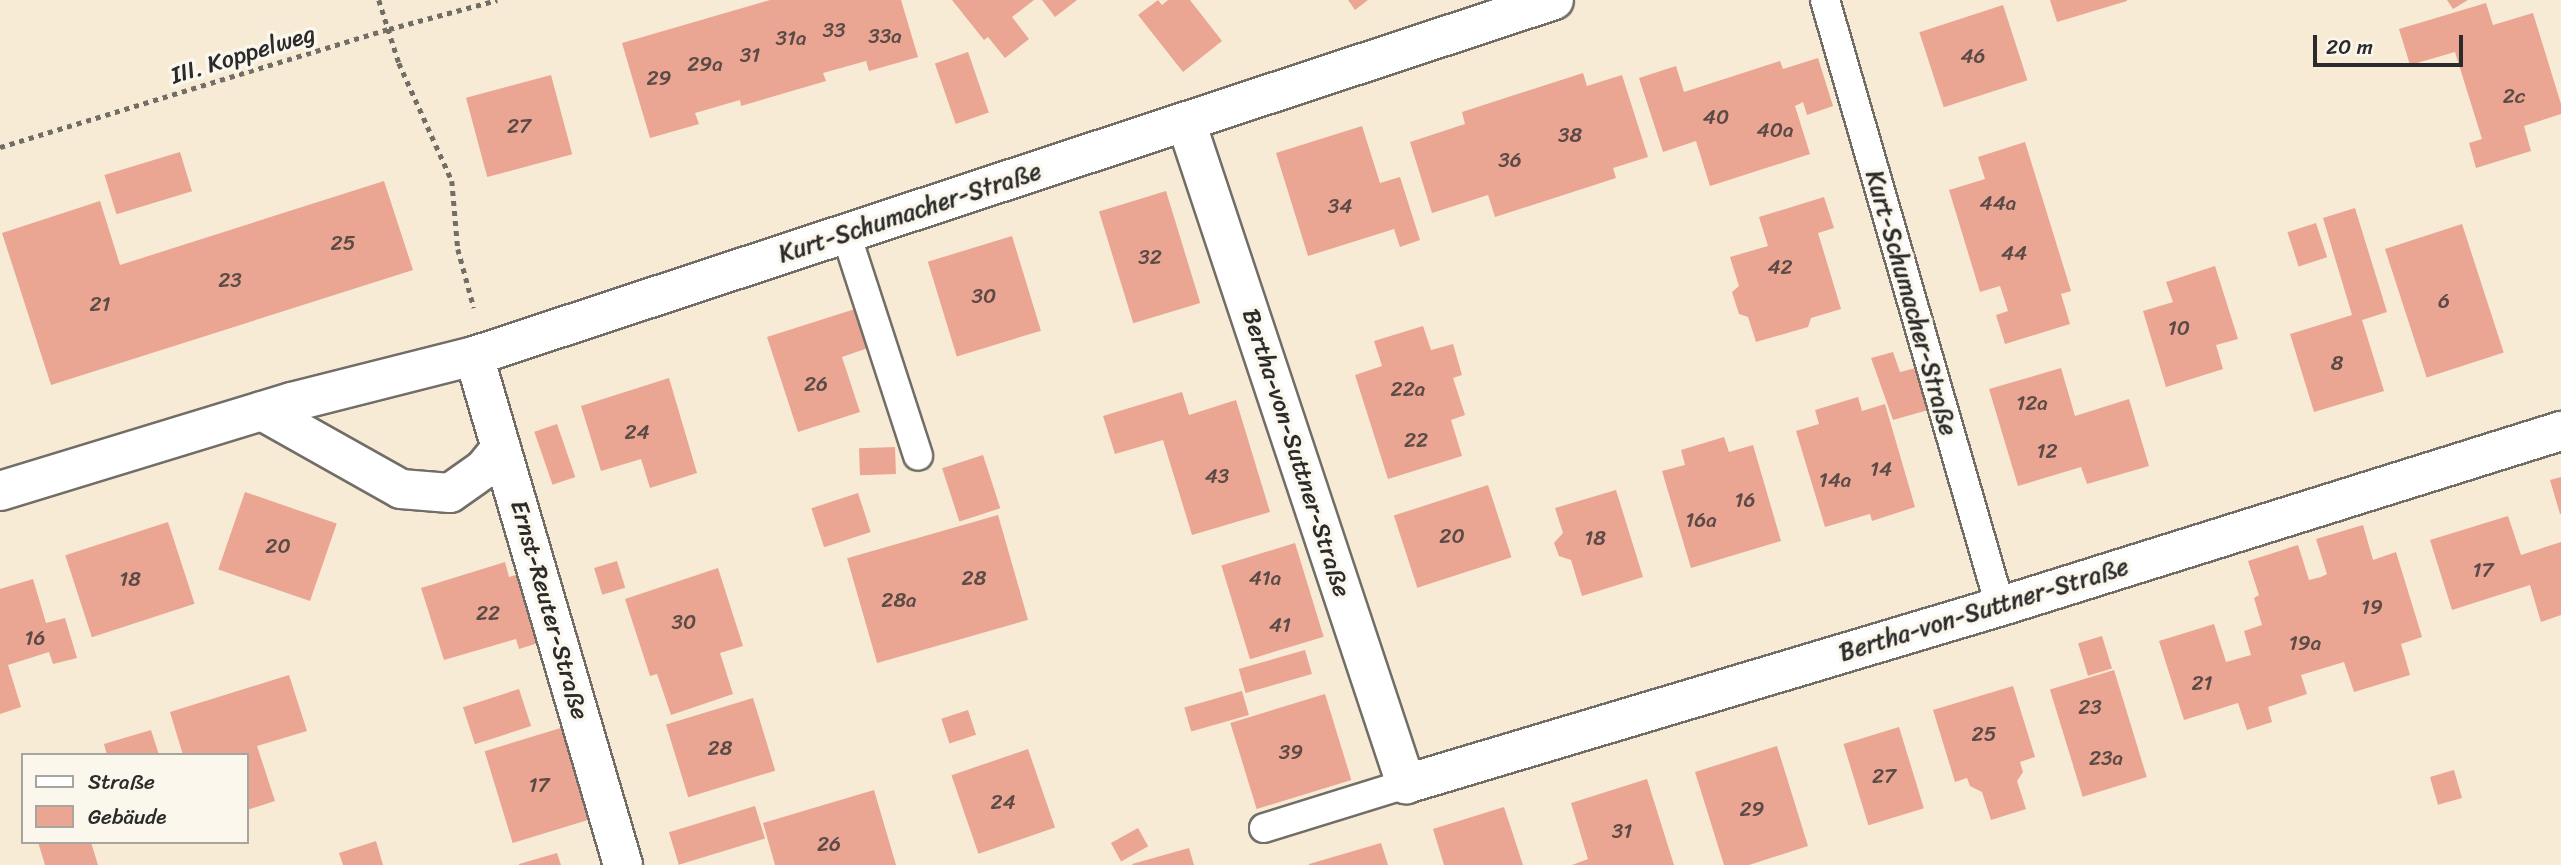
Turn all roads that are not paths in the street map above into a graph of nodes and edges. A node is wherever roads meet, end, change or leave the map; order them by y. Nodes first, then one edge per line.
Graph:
1 (1554, 0) edge
2 (1825, 0) edge
3 (1186, 122) junction
4 (846, 234) junction
5 (481, 353) junction
6 (262, 411) junction
7 (2561, 431) edge
8 (501, 448) junction
9 (918, 456) dead end
10 (0, 491) edge
11 (2000, 606) junction
12 (1406, 784) junction
13 (1264, 828) dead end
14 (623, 865) edge

1 - 3 street, Kurt-Schumacher-Straße
2 - 11 lane, Kurt-Schumacher-Straße
3 - 4 street, Kurt-Schumacher-Straße
3 - 12 street, Bertha-von-Suttner-Straße
4 - 5 street, Kurt-Schumacher-Straße
4 - 9 lane
5 - 6 street, Kurt-Schumacher-Straße
5 - 8 street, Ernst-Reuter-Straße
6 - 8 street
6 - 10 street, Kurt-Schumacher-Straße
7 - 11 street, Bertha-von-Suttner-Straße
8 - 14 street, Ernst-Reuter-Straße
11 - 12 street, Bertha-von-Suttner-Straße
12 - 13 lane, Bertha-von-Suttner-Straße

